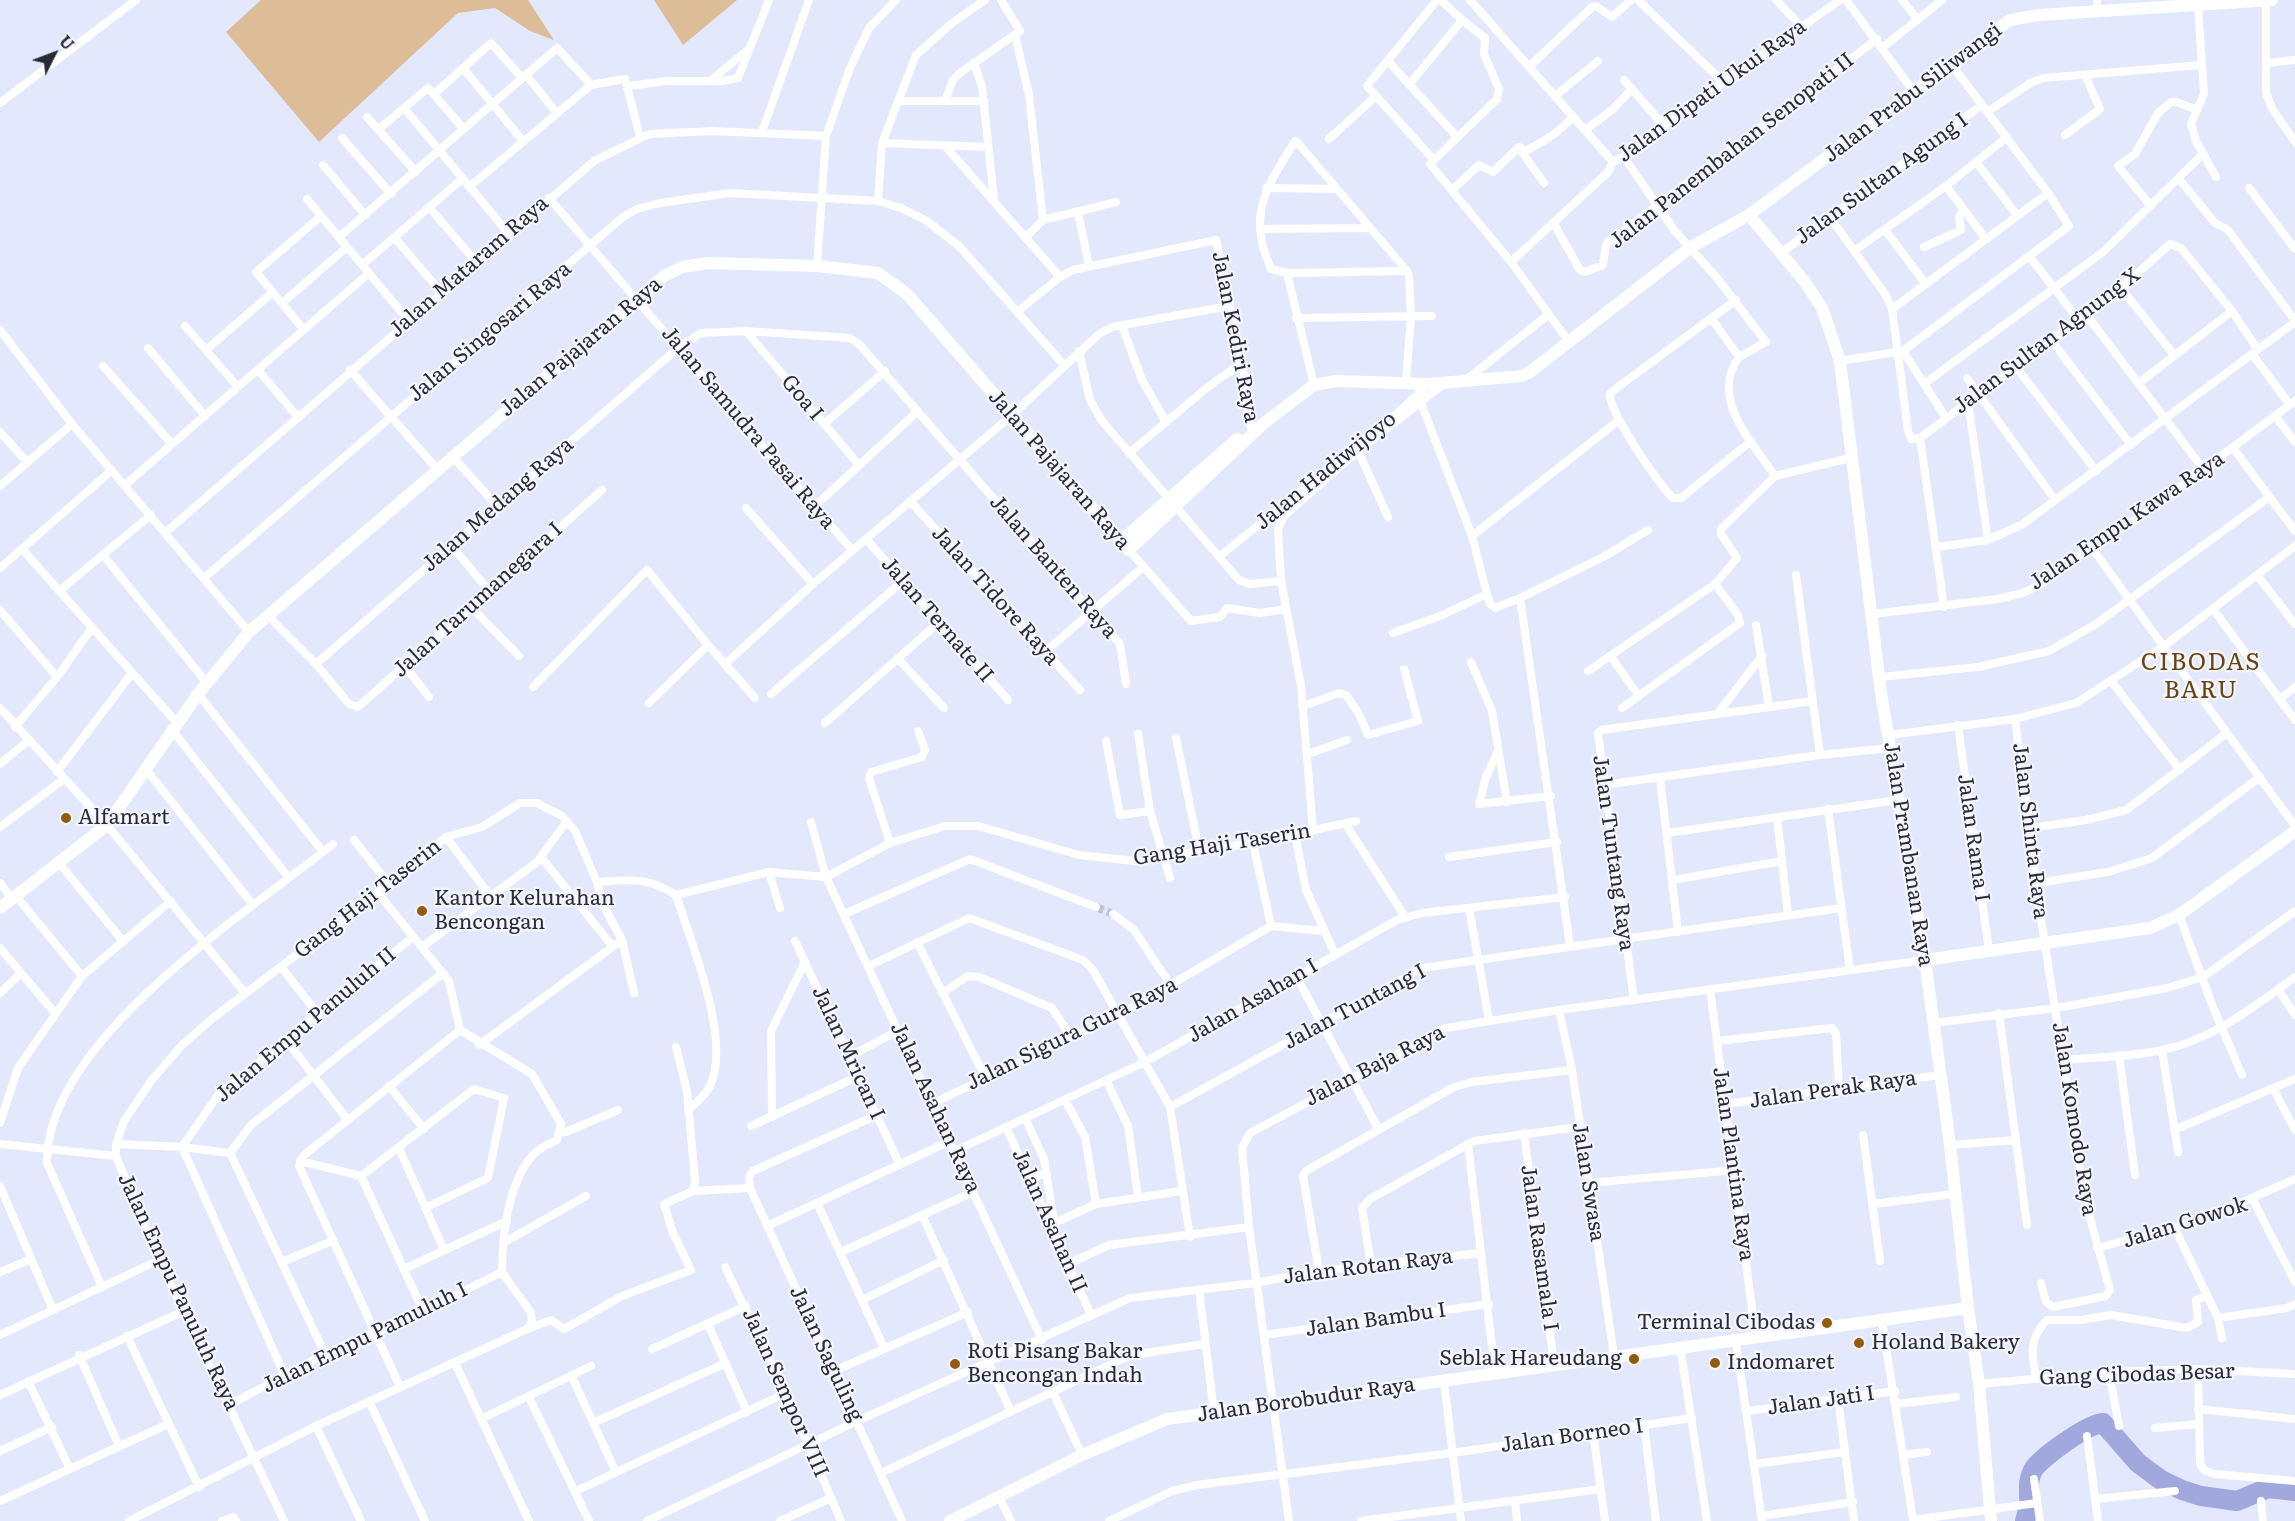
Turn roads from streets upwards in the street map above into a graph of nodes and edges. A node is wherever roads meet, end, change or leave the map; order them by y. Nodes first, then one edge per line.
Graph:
1 (136, 0) edge
2 (769, 0) edge
3 (809, 0) edge
4 (896, 0) edge
5 (985, 0) edge
6 (1001, 0) edge
7 (1470, 0) edge
8 (1631, 0) edge
9 (1776, 0) edge
10 (1840, 0) edge
11 (1846, 0) edge
12 (1902, 0) edge
13 (1942, 0) edge
14 (2272, 0) edge
15 (1443, 1) edge
16 (1642, 1) edge
17 (2266, 1) edge
18 (2097, 5) edge
19 (2198, 5) junction
20 (1462, 20) junction
21 (1918, 20) junction
22 (1802, 27) junction
23 (1015, 35) junction
24 (1877, 39) junction
25 (750, 48) junction
26 (1882, 48) junction
27 (2295, 60) edge
28 (1388, 61) junction
29 (1598, 61) dead end
30 (974, 62) junction
31 (2266, 63) junction
32 (1952, 65) junction
33 (2201, 65) junction
34 (1530, 66) junction
35 (463, 68) junction
36 (2085, 75) junction
37 (524, 76) junction
38 (1624, 80) dead end
39 (710, 81) junction
40 (1723, 82) junction
41 (591, 85) junction
42 (1409, 85) junction
43 (629, 86) junction
44 (1632, 90) junction
45 (1914, 93) junction
46 (434, 94) junction
47 (1376, 96) junction
48 (1555, 96) junction
49 (898, 101) junction
50 (945, 101) junction
51 (984, 101) junction
52 (0, 103) edge
53 (493, 103) junction
54 (404, 108) junction
55 (1985, 109) junction
56 (2197, 110) junction
57 (556, 112) junction
58 (1573, 116) junction
59 (367, 117) dead end
60 (1665, 128) junction
61 (379, 129) junction
62 (464, 129) junction
63 (1586, 130) junction
64 (762, 132) junction
65 (826, 135) junction
66 (2065, 135) dead end
67 (640, 137) junction
68 (1457, 137) junction
69 (2007, 137) junction
70 (342, 138) dead end
71 (522, 140) junction
72 (1329, 140) dead end
73 (2295, 142) edge
74 (882, 143) junction
75 (946, 147) junction
76 (988, 147) junction
77 (1519, 147) junction
78 (439, 150) junction
79 (2203, 154) junction
80 (1624, 157) junction
81 (1431, 161) junction
82 (1613, 162) junction
83 (1976, 162) junction
84 (323, 165) dead end
85 (416, 172) junction
86 (2216, 177) dead end
87 (462, 178) junction
88 (2179, 179) junction
89 (1544, 183) dead end
90 (1946, 186) junction
91 (469, 187) junction
92 (1266, 188) junction
93 (2249, 188) dead end
94 (1336, 189) junction
95 (1452, 190) junction
96 (2048, 193) junction
97 (391, 194) junction
98 (549, 198) junction
99 (820, 198) junction
100 (307, 199) dead end
101 (994, 199) junction
102 (878, 201) junction
103 (1116, 202) dead end
104 (1656, 204) junction
105 (2151, 206) junction
106 (429, 207) junction
107 (1964, 210) junction
108 (1078, 212) junction
109 (365, 215) junction
110 (1749, 215) junction
111 (321, 216) junction
112 (1829, 216) junction
113 (2017, 216) junction
114 (1043, 220) junction
115 (1554, 224) junction
116 (1370, 228) junction
117 (1260, 229) junction
118 (1885, 230) junction
119 (509, 234) junction
120 (339, 237) junction
121 (394, 237) junction
122 (1026, 237) junction
123 (1985, 238) junction
124 (347, 247) junction
125 (589, 247) junction
126 (1691, 247) junction
127 (1924, 247) dead end
128 (2295, 249) edge
129 (1854, 251) junction
130 (1781, 253) junction
131 (2030, 257) junction
132 (477, 262) junction
133 (1511, 262) junction
134 (362, 265) junction
135 (817, 266) junction
136 (1089, 266) junction
137 (1407, 271) junction
138 (369, 273) junction
139 (1287, 273) junction
140 (1060, 277) junction
141 (1925, 283) junction
142 (2053, 288) junction
143 (2121, 288) junction
144 (273, 292) junction
145 (442, 293) junction
146 (637, 299) junction
147 (1736, 300) junction
148 (282, 303) junction
149 (1229, 306) junction
150 (1892, 309) junction
151 (2232, 311) junction
152 (1017, 312) junction
153 (1549, 314) junction
154 (2085, 314) junction
155 (1411, 316) junction
156 (1432, 316) dead end
157 (1296, 318) junction
158 (1711, 318) junction
159 (2077, 318) junction
160 (408, 320) junction
161 (2295, 321) edge
162 (185, 326) dead end
163 (1122, 326) junction
164 (0, 330) edge
165 (304, 330) junction
166 (746, 331) junction
167 (2051, 340) junction
168 (1569, 342) junction
169 (680, 347) junction
170 (148, 348) dead end
171 (206, 350) junction
172 (1079, 351) junction
173 (1900, 352) junction
174 (2255, 352) junction
175 (2175, 355) junction
176 (1739, 357) junction
177 (1840, 361) junction
178 (1242, 363) junction
179 (1064, 365) junction
180 (104, 366) dead end
181 (2016, 368) junction
182 (258, 370) junction
183 (350, 370) junction
184 (885, 371) junction
185 (1967, 378) dead end
186 (1406, 381) junction
187 (1463, 382) junction
188 (1445, 383) junction
189 (2139, 383) junction
190 (1429, 384) junction
191 (1924, 384) junction
192 (1314, 385) junction
193 (238, 387) junction
194 (1978, 396) junction
195 (1968, 402) junction
196 (1421, 403) junction
197 (2293, 403) edge
198 (918, 411) junction
199 (391, 415) junction
200 (205, 416) junction
201 (297, 416) junction
202 (1011, 416) junction
203 (2276, 417) junction
204 (1946, 418) junction
205 (2165, 420) junction
206 (1618, 421) junction
207 (1166, 422) junction
208 (72, 424) junction
209 (824, 424) junction
210 (1256, 428) junction
211 (0, 432) edge
212 (1920, 438) junction
213 (1751, 441) junction
214 (2295, 442) edge
215 (172, 444) junction
216 (2131, 445) junction
217 (2233, 448) junction
218 (1358, 452) junction
219 (1129, 453) junction
220 (452, 456) junction
221 (1850, 458) junction
222 (959, 459) junction
223 (27, 462) junction
224 (858, 464) junction
225 (437, 469) junction
226 (112, 470) junction
227 (2204, 470) junction
228 (2096, 471) junction
229 (1775, 476) junction
230 (125, 485) junction
231 (0, 486) edge
232 (602, 490) dead end
233 (2268, 498) junction
234 (2055, 500) junction
235 (910, 501) junction
236 (1172, 503) junction
237 (497, 506) junction
238 (815, 506) junction
239 (746, 507) dead end
240 (151, 515) junction
241 (1388, 517) dead end
242 (1648, 530) dead end
243 (2295, 531) edge
244 (166, 532) junction
245 (1472, 536) junction
246 (866, 539) junction
247 (1988, 540) junction
248 (452, 546) junction
249 (1125, 546) junction
250 (2295, 546) edge
251 (1937, 547) junction
252 (2091, 547) junction
253 (22, 549) junction
254 (852, 550) junction
255 (103, 555) junction
256 (1220, 556) junction
257 (1143, 567) junction
258 (0, 568) edge
259 (1796, 575) dead end
260 (2257, 575) junction
261 (204, 578) junction
262 (903, 581) junction
263 (1281, 581) junction
264 (813, 584) junction
265 (1715, 584) junction
266 (59, 591) junction
267 (489, 591) junction
268 (1487, 594) junction
269 (1520, 598) junction
270 (2129, 601) junction
271 (471, 607) junction
272 (1944, 608) junction
273 (1286, 609) junction
274 (2213, 609) junction
275 (0, 610) edge
276 (1091, 612) junction
277 (1872, 614) junction
278 (267, 615) junction
279 (938, 623) junction
280 (2295, 624) edge
281 (1756, 625) dead end
282 (92, 628) junction
283 (249, 632) junction
284 (1394, 633) dead end
285 (708, 645) junction
286 (2164, 646) junction
287 (1045, 652) junction
288 (519, 656) dead end
289 (1762, 656) junction
290 (1611, 657) junction
291 (898, 659) junction
292 (1471, 662) dead end
293 (316, 664) junction
294 (725, 664) junction
295 (405, 666) junction
296 (1404, 669) dead end
297 (1588, 671) dead end
298 (132, 673) junction
299 (57, 677) junction
300 (1880, 677) junction
301 (2111, 681) junction
302 (207, 683) junction
303 (1126, 684) dead end
304 (533, 687) dead end
305 (2295, 687) edge
306 (1080, 690) dead end
307 (198, 694) junction
308 (771, 694) dead end
309 (1639, 696) junction
310 (429, 697) dead end
311 (755, 698) dead end
312 (2280, 699) junction
313 (1008, 700) dead end
314 (1813, 701) junction
315 (649, 703) dead end
316 (1303, 706) junction
317 (1769, 707) junction
318 (0, 708) edge
319 (944, 708) dead end
320 (1622, 708) dead end
321 (1718, 713) junction
322 (2015, 719) junction
323 (2295, 720) edge
324 (825, 723) dead end
325 (1958, 725) junction
326 (15, 727) junction
327 (174, 727) junction
328 (918, 731) dead end
329 (2227, 733) junction
330 (1138, 734) dead end
331 (1176, 738) dead end
332 (1347, 740) dead end
333 (28, 741) junction
334 (1106, 741) dead end
335 (1889, 742) junction
336 (1498, 751) junction
337 (1308, 754) junction
338 (1820, 755) junction
339 (0, 764) edge
340 (146, 768) junction
341 (2180, 770) junction
342 (57, 772) junction
343 (2260, 777) junction
344 (1660, 778) junction
345 (64, 779) junction
346 (1603, 785) junction
347 (1551, 795) junction
348 (1898, 800) junction
349 (1507, 802) junction
350 (1828, 809) junction
351 (1149, 810) junction
352 (1777, 817) junction
353 (567, 821) junction
354 (1356, 821) dead end
355 (811, 822) dead end
356 (1345, 823) junction
357 (107, 825) junction
358 (0, 828) edge
359 (2030, 828) junction
360 (2295, 829) edge
361 (1313, 830) junction
362 (1667, 832) junction
363 (1295, 834) junction
364 (446, 837) junction
365 (354, 840) dead end
366 (1557, 842) junction
367 (890, 843) junction
368 (1252, 843) junction
369 (333, 844) dead end
370 (1199, 850) junction
371 (323, 852) junction
372 (1449, 857) dead end
373 (541, 858) junction
374 (1165, 858) junction
375 (1782, 861) junction
376 (60, 863) junction
377 (769, 872) junction
378 (826, 877) junction
379 (290, 878) junction
380 (1170, 878) dead end
381 (1672, 880) junction
382 (597, 882) junction
383 (0, 883) edge
384 (2037, 883) junction
385 (389, 885) junction
386 (378, 893) junction
387 (676, 895) junction
388 (491, 897) junction
389 (1565, 897) junction
390 (14, 898) junction
391 (171, 901) junction
392 (253, 905) junction
393 (1096, 907) tunnel mouth
394 (780, 908) dead end
395 (1469, 908) junction
396 (1841, 908) junction
397 (0, 909) edge
398 (2295, 911) edge
399 (844, 914) junction
400 (1113, 914) tunnel mouth
401 (1788, 915) junction
402 (2179, 915) junction
403 (1405, 917) junction
404 (1271, 926) junction
405 (1323, 931) junction
406 (1678, 932) junction
407 (412, 938) dead end
408 (1625, 938) junction
409 (122, 940) junction
410 (622, 940) junction
411 (795, 940) dead end
412 (917, 942) junction
413 (205, 943) junction
414 (2044, 943) junction
415 (1570, 946) junction
416 (422, 947) junction
417 (613, 947) junction
418 (0, 948) edge
419 (1989, 951) junction
420 (1335, 954) junction
421 (1477, 960) junction
422 (1925, 960) junction
423 (805, 962) junction
424 (869, 966) junction
425 (281, 967) junction
426 (1850, 970) junction
427 (21, 973) junction
428 (443, 973) junction
429 (82, 976) junction
430 (1296, 976) junction
431 (2203, 977) junction
432 (2295, 977) edge
433 (1171, 986) junction
434 (1710, 989) junction
435 (2278, 989) junction
436 (0, 993) edge
437 (245, 993) junction
438 (634, 993) dead end
439 (942, 993) junction
440 (1634, 1000) junction
441 (2056, 1008) junction
442 (1559, 1010) junction
443 (55, 1013) junction
444 (1999, 1013) junction
445 (318, 1014) junction
446 (1119, 1015) junction
447 (2295, 1015) edge
448 (1489, 1020) junction
449 (1322, 1023) junction
450 (1933, 1023) junction
451 (2223, 1027) junction
452 (899, 1029) junction
453 (460, 1030) junction
454 (1071, 1037) junction
455 (286, 1040) junction
456 (1717, 1041) junction
457 (479, 1045) junction
458 (676, 1047) dead end
459 (2162, 1050) junction
460 (2118, 1055) junction
461 (849, 1057) junction
462 (2065, 1060) junction
463 (1144, 1062) junction
464 (1572, 1070) junction
465 (1940, 1075) junction
466 (2242, 1075) dead end
467 (859, 1076) junction
468 (314, 1077) junction
469 (985, 1077) junction
470 (1351, 1077) junction
471 (2295, 1079) edge
472 (1106, 1080) junction
473 (389, 1086) junction
474 (2273, 1088) junction
475 (1839, 1089) junction
476 (1065, 1100) junction
477 (933, 1103) junction
478 (1726, 1104) junction
479 (1170, 1107) junction
480 (2295, 1108) edge
481 (618, 1110) dead end
482 (688, 1110) junction
483 (2285, 1112) junction
484 (877, 1115) junction
485 (772, 1117) junction
486 (1025, 1118) junction
487 (347, 1119) junction
488 (0, 1123) edge
489 (751, 1126) dead end
490 (1006, 1127) junction
491 (1579, 1127) junction
492 (424, 1129) junction
493 (1379, 1130) junction
494 (2174, 1130) junction
495 (2295, 1130) edge
496 (560, 1132) junction
497 (1524, 1133) junction
498 (1863, 1135) dead end
499 (2016, 1140) junction
500 (950, 1142) junction
501 (0, 1144) edge
502 (116, 1144) junction
503 (1468, 1144) junction
504 (1950, 1145) junction
505 (182, 1147) junction
506 (47, 1148) junction
507 (399, 1148) junction
508 (955, 1151) junction
509 (2178, 1152) dead end
510 (230, 1153) junction
511 (116, 1156) junction
512 (300, 1161) junction
513 (900, 1165) junction
514 (1736, 1170) junction
515 (1046, 1173) junction
516 (2135, 1175) dead end
517 (361, 1176) junction
518 (1029, 1179) junction
519 (2295, 1179) edge
520 (1589, 1183) junction
521 (0, 1186) edge
522 (750, 1188) junction
523 (693, 1191) junction
524 (1181, 1191) junction
525 (973, 1192) junction
526 (1954, 1194) junction
527 (586, 1196) dead end
528 (1138, 1197) junction
529 (2252, 1198) junction
530 (1096, 1204) junction
531 (1873, 1204) junction
532 (818, 1205) junction
533 (425, 1208) junction
534 (922, 1215) junction
535 (507, 1221) junction
536 (1052, 1223) junction
537 (2027, 1225) dead end
538 (767, 1226) junction
539 (1249, 1227) junction
540 (2175, 1229) junction
541 (1190, 1237) junction
542 (332, 1240) junction
543 (503, 1243) junction
544 (2097, 1248) junction
545 (444, 1250) junction
546 (841, 1252) junction
547 (1480, 1253) junction
548 (31, 1259) junction
549 (159, 1260) junction
550 (944, 1260) junction
551 (1880, 1261) dead end
552 (282, 1262) junction
553 (1068, 1264) junction
554 (1371, 1265) junction
555 (725, 1267) dead end
556 (404, 1269) junction
557 (1319, 1270) junction
558 (0, 1272) edge
559 (502, 1272) junction
560 (1255, 1282) junction
561 (2295, 1282) edge
562 (2041, 1283) dead end
563 (102, 1287) junction
564 (1199, 1289) junction
565 (2207, 1296) junction
566 (862, 1300) junction
567 (1489, 1304) junction
568 (2295, 1304) edge
569 (746, 1306) junction
570 (1968, 1308) junction
571 (54, 1310) junction
572 (184, 1311) junction
573 (423, 1311) junction
574 (968, 1312) junction
575 (1091, 1316) junction
576 (2218, 1318) junction
577 (1882, 1321) junction
578 (708, 1323) junction
579 (527, 1329) junction
580 (375, 1332) junction
581 (0, 1335) edge
582 (1264, 1335) junction
583 (127, 1336) junction
584 (2222, 1338) dead end
585 (1756, 1339) junction
586 (1042, 1340) junction
587 (1736, 1341) junction
588 (1204, 1344) junction
589 (1680, 1346) junction
590 (884, 1348) junction
591 (652, 1349) dead end
592 (325, 1353) junction
593 (79, 1356) junction
594 (1614, 1356) junction
595 (991, 1362) junction
596 (455, 1363) junction
597 (726, 1363) junction
598 (1554, 1363) junction
599 (591, 1366) dead end
600 (2198, 1368) junction
601 (834, 1371) junction
602 (1495, 1372) junction
603 (2109, 1372) junction
604 (284, 1374) junction
605 (2295, 1374) edge
606 (571, 1376) junction
607 (2036, 1379) junction
608 (28, 1381) junction
609 (1444, 1382) junction
610 (1979, 1384) junction
611 (400, 1387) junction
612 (1895, 1391) junction
613 (1053, 1392) junction
614 (786, 1393) junction
615 (0, 1395) edge
616 (529, 1397) junction
617 (1956, 1397) dead end
618 (1838, 1399) junction
619 (369, 1401) junction
620 (1896, 1404) junction
621 (229, 1405) junction
622 (1273, 1406) junction
623 (2198, 1409) junction
624 (1748, 1411) junction
625 (747, 1412) junction
626 (1011, 1412) junction
627 (1214, 1413) junction
628 (1692, 1418) junction
629 (481, 1419) junction
630 (2295, 1419) edge
631 (857, 1421) junction
632 (593, 1423) junction
633 (168, 1424) junction
634 (2199, 1424) junction
635 (1644, 1425) junction
636 (316, 1426) junction
637 (2119, 1426) dead end
638 (52, 1427) junction
639 (2155, 1428) dead end
640 (1593, 1432) junction
641 (2087, 1436) dead end
642 (119, 1446) junction
643 (808, 1446) junction
644 (0, 1451) edge
645 (1845, 1452) junction
646 (1927, 1452) dead end
647 (1452, 1454) junction
648 (1082, 1455) junction
649 (1903, 1455) junction
650 (255, 1458) junction
651 (1755, 1464) junction
652 (70, 1469) junction
653 (616, 1472) junction
654 (881, 1473) junction
655 (1281, 1475) junction
656 (2034, 1479) dead end
657 (2295, 1481) edge
658 (199, 1487) junction
659 (1601, 1489) junction
660 (576, 1491) junction
661 (2175, 1491) dead end
662 (999, 1497) junction
663 (831, 1498) junction
664 (2095, 1499) junction
665 (1515, 1500) junction
666 (0, 1501) edge
667 (1852, 1502) junction
668 (2260, 1502) dead end
669 (2037, 1503) junction
670 (1460, 1508) junction
671 (1992, 1508) junction
672 (1405, 1518) edge
673 (1762, 1519) edge
674 (129, 1521) edge
675 (222, 1521) edge
676 (236, 1521) edge
677 (285, 1521) edge
678 (361, 1521) edge
679 (425, 1521) edge
680 (529, 1521) edge
681 (589, 1521) edge
682 (647, 1521) edge
683 (780, 1521) edge
684 (841, 1521) edge
685 (902, 1521) edge
686 (951, 1521) edge
687 (1011, 1521) edge
688 (1109, 1521) edge
689 (1289, 1521) edge
690 (1361, 1521) edge
691 (1461, 1521) edge
692 (1517, 1521) edge
693 (1605, 1521) edge
694 (1656, 1521) edge
695 (1707, 1521) edge
696 (1854, 1521) edge
697 (1911, 1521) edge
698 (1991, 1521) edge
699 (2040, 1521) edge
700 (2098, 1521) edge
701 (2263, 1521) edge

1 - 52 street
2 - 25 street
3 - 64 street
4 - 65 street
5 - 49 street
6 - 23 street
7 - 34 street
8 - 34 street
9 - 22 street
10 - 22 street, Jalan Dipati Ukui Raya
11 - 24 street
12 - 21 street
13 - 21 street
14 - 17 street, Jalan Prabu Siliwangi
15 - 20 street
15 - 28 street
16 - 40 street
17 - 19 street, Jalan Prabu Siliwangi
17 - 31 street
18 - 19 street, Jalan Prabu Siliwangi
18 - 32 street, Jalan Prabu Siliwangi
19 - 33 street
20 - 42 street
20 - 68 street
21 - 26 street
22 - 40 street, Jalan Dipati Ukui Raya
23 - 30 street
23 - 114 street
24 - 26 street
24 - 104 street, Jalan Panembahan Senopati II
25 - 39 street
25 - 39 street
26 - 45 street
27 - 31 street
28 - 42 street
28 - 47 street
29 - 48 street
30 - 50 street
30 - 51 street
31 - 73 street
32 - 45 street, Jalan Prabu Siliwangi
32 - 55 street
33 - 36 street, Jalan Sultan Agung I
33 - 56 street
34 - 48 street
35 - 37 street
35 - 46 street
35 - 53 street
36 - 55 street, Jalan Sultan Agung I
36 - 66 street
37 - 41 street
37 - 53 street
37 - 57 street
38 - 44 street
39 - 43 street
40 - 60 street, Jalan Dipati Ukui Raya
41 - 43 street
41 - 57 street
42 - 68 street
43 - 67 street
44 - 60 street
44 - 63 street
45 - 110 street, Jalan Prabu Siliwangi
46 - 54 street
46 - 62 street
47 - 72 street
47 - 81 street
48 - 58 street
49 - 50 street
49 - 74 street
50 - 51 street
51 - 76 street
53 - 62 street
53 - 71 street
54 - 61 street
54 - 78 street
55 - 69 street
55 - 112 street, Jalan Sultan Agung I
56 - 79 street
56 - 105 street
57 - 71 street
58 - 63 street
58 - 77 street
59 - 61 street
60 - 80 street, Jalan Dipati Ukui Raya
61 - 85 street
62 - 78 street
63 - 82 street
64 - 65 street, Jalan Mataram Raya
64 - 67 street, Jalan Mataram Raya
65 - 99 street
67 - 98 street, Jalan Mataram Raya
68 - 81 street
69 - 83 street
69 - 96 street
70 - 97 street
71 - 91 street
74 - 75 street
74 - 102 street
75 - 76 street
75 - 101 street
76 - 101 street
77 - 89 street
77 - 95 street
78 - 85 street
78 - 87 street
79 - 86 street
79 - 88 street
80 - 82 street, Jalan Dipati Ukui Raya
80 - 104 street
81 - 95 street
82 - 115 street, Jalan Dipati Ukui Raya
83 - 90 street
83 - 113 street
84 - 109 street
85 - 97 street
87 - 91 street
87 - 106 street
88 - 105 street
88 - 161 street
90 - 107 street
90 - 118 street
91 - 119 street
92 - 94 street
92 - 94 street
92 - 117 street
93 - 128 street
94 - 116 street
95 - 133 street
96 - 113 street
96 - 131 street
97 - 109 street
98 - 119 street, Jalan Mataram Raya
98 - 125 street, Jalan Samudra Pasai Raya
99 - 102 street, Jalan Singosari Raya
99 - 125 street, Jalan Singosari Raya
99 - 135 street
100 - 111 street
101 - 122 street
102 - 152 street, Jalan Singosari Raya
103 - 108 street
104 - 115 street, Jalan Panembahan Senopati II
104 - 126 street
105 - 142 street
106 - 121 street
106 - 132 street
107 - 123 street
107 - 127 street
108 - 114 street
108 - 136 street
109 - 120 street
110 - 126 street, Jalan Prabu Siliwangi
110 - 130 street, Jalan Prambanan Raya
111 - 120 street
111 - 144 street
112 - 129 street
112 - 130 street, Jalan Sultan Agung I
113 - 123 street
114 - 122 street
115 - 133 street, Jalan Dipati Ukui Raya
116 - 117 street
116 - 137 street
117 - 139 street
118 - 129 street
118 - 141 street
119 - 132 street, Jalan Mataram Raya
120 - 124 street
121 - 134 street
121 - 145 street
122 - 140 street
123 - 141 street
124 - 134 street
124 - 148 street
125 - 146 street, Jalan Samudra Pasai Raya
125 - 199 street, Jalan Singosari Raya
126 - 147 street
126 - 168 street, Jalan Prabu Siliwangi
129 - 150 street
130 - 177 street, Jalan Prambanan Raya
131 - 142 street
131 - 173 street
132 - 145 street, Jalan Mataram Raya
133 - 153 street
134 - 138 street
135 - 146 street, Jalan Pajajaran Raya
135 - 202 street, Jalan Pajajaran Raya
136 - 140 street
136 - 149 street, Jalan Kediri Raya
137 - 139 street
137 - 155 street
138 - 160 street
138 - 165 street
139 - 157 street
140 - 152 street
141 - 150 street
142 - 159 street
142 - 191 street
143 - 151 street, Jalan Sultan Agnung X
143 - 154 street, Jalan Sultan Agnung X
143 - 175 street
144 - 148 street
144 - 171 street
145 - 160 street, Jalan Mataram Raya
146 - 169 street, Jalan Samudra Pasai Raya
146 - 220 street, Jalan Pajajaran Raya
147 - 158 street
147 - 176 street
148 - 165 street
149 - 163 street
149 - 178 street, Jalan Kediri Raya
150 - 173 street
151 - 174 street
151 - 175 street
152 - 179 street, Jalan Singosari Raya
153 - 168 street
153 - 187 street
154 - 159 street, Jalan Sultan Agnung X
154 - 189 street
155 - 156 street
155 - 157 street
155 - 186 street
157 - 192 street
158 - 176 street
158 - 206 street
159 - 167 street, Jalan Sultan Agnung X
160 - 183 street, Jalan Mataram Raya
161 - 174 street
162 - 171 street
163 - 172 street
163 - 207 street
164 - 208 street
165 - 182 street
166 - 169 street, Jalan Medang Raya
166 - 184 street, Jalan Medang Raya
166 - 209 street, Goa I
167 - 181 street, Jalan Sultan Agnung X
167 - 216 street
168 - 187 street, Jalan Prabu Siliwangi
169 - 237 street, Jalan Medang Raya
169 - 238 street, Jalan Samudra Pasai Raya
170 - 200 street
171 - 193 street
172 - 179 street
172 - 219 street
173 - 177 street
173 - 191 street
173 - 212 street
174 - 197 street
174 - 205 street
175 - 189 street
176 - 213 street
177 - 221 street, Jalan Prambanan Raya
178 - 207 street
178 - 210 street, Jalan Kediri Raya
179 - 202 street
180 - 215 street
181 - 194 street, Jalan Sultan Agnung X
181 - 228 street
182 - 193 street
182 - 201 street
183 - 199 street
183 - 201 street, Jalan Mataram Raya
184 - 198 street, Jalan Banten Raya
184 - 209 street
185 - 194 street
186 - 190 street, Jalan Prabu Siliwangi
186 - 192 street, Jalan Prabu Siliwangi
187 - 188 street, Jalan Prabu Siliwangi
188 - 190 street, Jalan Prabu Siliwangi
188 - 196 street
189 - 205 street
190 - 256 street, Jalan Hadiwijoyo
191 - 204 street
192 - 210 street
193 - 200 street
194 - 195 street, Jalan Sultan Agnung X
194 - 234 street
195 - 204 street, Jalan Sultan Agnung X
195 - 247 street
196 - 218 street
196 - 245 street
197 - 203 street, Jalan Empu Kawa Raya
198 - 222 street, Jalan Banten Raya
198 - 224 street
199 - 225 street
199 - 261 street, Jalan Singosari Raya
200 - 215 street
201 - 244 street, Jalan Mataram Raya
202 - 222 street
202 - 249 street, Jalan Pajajaran Raya
203 - 214 street
203 - 217 street, Jalan Empu Kawa Raya
204 - 212 street, Jalan Sultan Agnung X
205 - 216 street
205 - 227 street
206 - 213 street
206 - 245 street
207 - 219 street
208 - 223 street
208 - 226 street
209 - 224 street, Goa I
210 - 236 street
211 - 223 street
212 - 251 street
213 - 229 street
215 - 230 street
216 - 228 street
217 - 227 street, Jalan Empu Kawa Raya
217 - 233 street
218 - 241 street
218 - 263 street
219 - 236 street
220 - 225 street, Jalan Pajajaran Raya
220 - 237 street
221 - 229 street
221 - 277 street, Jalan Prambanan Raya
222 - 235 street
222 - 276 street, Jalan Banten Raya
223 - 231 street
224 - 238 street
225 - 278 street, Jalan Pajajaran Raya
226 - 230 street
226 - 253 street
227 - 252 street, Jalan Empu Kawa Raya
228 - 234 street
229 - 265 street
230 - 240 street
232 - 267 street, Jalan Tarumanegara I
233 - 243 street
233 - 270 street
234 - 247 street
235 - 246 street
235 - 287 street, Jalan Tidore Raya
236 - 249 street
236 - 256 street
237 - 248 street, Jalan Medang Raya
238 - 254 street, Jalan Samudra Pasai Raya
239 - 264 street
240 - 244 street
240 - 255 street
242 - 269 street
244 - 261 street
245 - 268 street
246 - 254 street
246 - 262 street, Jalan Ternate II
247 - 251 street
248 - 267 street
248 - 293 street, Jalan Medang Raya
249 - 257 street, Jalan Pajajaran Raya
250 - 260 street
251 - 272 street
252 - 270 street
252 - 272 street, Jalan Empu Kawa Raya
253 - 258 street
253 - 266 street
254 - 264 street
255 - 266 street
255 - 302 street
256 - 263 street
257 - 273 street, Jalan Pajajaran Raya
257 - 276 street
259 - 314 street
260 - 274 street
260 - 280 street
261 - 283 street
262 - 279 street, Jalan Ternate II
262 - 308 street
263 - 273 street
264 - 294 street
265 - 290 street
265 - 309 street
266 - 282 street
267 - 271 street, Jalan Tarumanegara I
268 - 269 street
268 - 284 street
269 - 347 street
270 - 286 street
270 - 300 street
271 - 288 street
271 - 295 street, Jalan Tarumanegara I
272 - 277 street, Jalan Empu Kawa Raya
273 - 316 street
274 - 286 street
274 - 312 street
275 - 299 street
276 - 287 street
276 - 303 street, Jalan Banten Raya
277 - 300 street, Jalan Prambanan Raya
278 - 283 street, Jalan Pajajaran Raya
278 - 293 street
279 - 291 street
279 - 313 street, Jalan Ternate II
281 - 289 street
282 - 298 street
282 - 299 street
283 - 302 street, Jalan Pajajaran Raya
285 - 294 street
285 - 304 street
285 - 315 street
286 - 301 street
286 - 329 street
287 - 306 street, Jalan Tidore Raya
289 - 317 street
289 - 321 street
290 - 297 street
290 - 309 street
291 - 319 street
291 - 324 street
292 - 336 street
293 - 295 street, Jalan Tarumanegara I
294 - 311 street
295 - 310 street
296 - 316 street
298 - 327 street
298 - 342 street
299 - 326 street
300 - 335 street, Jalan Prambanan Raya
301 - 322 street
301 - 341 street
302 - 307 street, Jalan Pajajaran Raya
305 - 312 street
307 - 327 street, Jalan Pajajaran Raya
307 - 371 street
309 - 320 street
312 - 323 street
314 - 317 street
314 - 338 street
316 - 337 street
317 - 321 street
318 - 326 street
321 - 346 street, Jalan Tuntang Raya
322 - 325 street
322 - 359 street, Jalan Shinta Raya
325 - 335 street
325 - 419 street, Jalan Rama I
326 - 333 street
327 - 340 street, Jalan Pajajaran Raya
327 - 379 street
328 - 367 street
329 - 341 street
329 - 343 street
330 - 351 street
331 - 370 street
332 - 337 street
333 - 339 street
333 - 342 street
334 - 351 street
335 - 338 street
335 - 348 street, Jalan Prambanan Raya
336 - 349 street
336 - 349 street
337 - 361 street
338 - 344 street
340 - 357 street, Jalan Pajajaran Raya
340 - 392 street
341 - 359 street
342 - 345 street
343 - 360 street
343 - 384 street
344 - 346 street
344 - 362 street
345 - 357 street
345 - 358 street
346 - 408 street, Jalan Tuntang Raya
347 - 349 street
347 - 366 street
348 - 350 street
348 - 422 street, Jalan Prambanan Raya
350 - 352 street
350 - 396 street
351 - 374 street
352 - 362 street
352 - 375 street
353 - 364 street, Gang Haji Taserin
353 - 373 street
353 - 382 street, Gang Haji Taserin
354 - 356 street, Gang Haji Taserin
355 - 378 street, Jalan Asahan Raya
356 - 361 street, Gang Haji Taserin
356 - 403 street
357 - 376 street, Jalan Pajajaran Raya
357 - 391 street
359 - 384 street, Jalan Shinta Raya
360 - 402 street
361 - 363 street, Gang Haji Taserin
362 - 381 street
363 - 368 street, Gang Haji Taserin
363 - 405 street
364 - 385 street, Gang Haji Taserin
364 - 388 street
365 - 385 street
366 - 372 street
366 - 389 street
367 - 374 street, Gang Haji Taserin
367 - 378 street, Gang Haji Taserin
368 - 370 street, Gang Haji Taserin
368 - 404 street
369 - 371 street
370 - 374 street, Gang Haji Taserin
371 - 379 street
373 - 388 street
373 - 417 street
374 - 380 street
375 - 381 street
375 - 401 street
376 - 390 street, Jalan Pajajaran Raya
376 - 409 street
377 - 378 street
377 - 387 street
377 - 394 street
378 - 399 street, Jalan Asahan Raya
379 - 392 street
381 - 406 street
382 - 387 street
382 - 410 street, Gang Haji Taserin
383 - 390 street
384 - 414 street, Jalan Shinta Raya
385 - 386 street, Gang Haji Taserin
386 - 416 street
386 - 425 street, Gang Haji Taserin
387 - 482 street
388 - 416 street
389 - 395 street, Jalan Asahan I
389 - 415 street
390 - 397 street, Jalan Pajajaran Raya
390 - 429 street
391 - 409 street
391 - 413 street
392 - 413 street
393 - 399 street
395 - 403 street, Jalan Asahan I
395 - 421 street
396 - 401 street, Jalan Tuntang I
396 - 426 street
398 - 431 street
399 - 424 street, Jalan Asahan Raya
400 - 433 street
401 - 406 street, Jalan Tuntang I
402 - 414 street
402 - 431 street
403 - 420 street, Jalan Asahan I
404 - 405 street
404 - 433 street, Jalan Sigura Gura Raya
405 - 420 street
406 - 408 street, Jalan Tuntang I
407 - 445 street, Jalan Empu Panuluh II
408 - 415 street, Jalan Tuntang I
408 - 440 street, Jalan Tuntang Raya
409 - 429 street
410 - 417 street
410 - 438 street, Gang Haji Taserin
411 - 423 street, Jalan Mrican I
412 - 424 street
412 - 439 street
412 - 446 street
413 - 437 street
413 - 506 street
414 - 419 street
414 - 441 street, Jalan Komodo Raya
415 - 421 street, Jalan Tuntang I
416 - 428 street
417 - 457 street
418 - 427 street
419 - 422 street
420 - 430 street, Jalan Asahan I
421 - 448 street
421 - 449 street, Jalan Tuntang I
422 - 426 street, Jalan Baja Raya
422 - 450 street, Jalan Prambanan Raya
423 - 461 street, Jalan Mrican I
423 - 485 street
424 - 452 street, Jalan Asahan Raya
425 - 437 street, Gang Haji Taserin
425 - 445 street
426 - 434 street, Jalan Baja Raya
427 - 436 street
427 - 443 street
428 - 453 street
428 - 468 street
429 - 443 street
430 - 449 street
430 - 463 street, Jalan Asahan I
431 - 441 street
431 - 451 street
432 - 435 street
433 - 446 street, Jalan Sigura Gura Raya
434 - 440 street, Jalan Baja Raya
434 - 456 street, Jalan Plantina Raya
435 - 447 street
435 - 451 street
437 - 502 street, Jalan Empu Panuluh Raya
439 - 454 street
439 - 469 street
440 - 442 street, Jalan Baja Raya
441 - 444 street
441 - 462 street, Jalan Komodo Raya
442 - 448 street, Jalan Baja Raya
442 - 464 street, Jalan Swasa
443 - 488 street
444 - 450 street
444 - 499 street
445 - 455 street, Jalan Empu Panuluh II
446 - 454 street, Jalan Sigura Gura Raya
446 - 463 street
448 - 470 street, Jalan Baja Raya
449 - 470 street
449 - 479 street, Jalan Tuntang I
450 - 465 street, Jalan Prambanan Raya
451 - 459 street
451 - 466 street
452 - 461 street
452 - 477 street, Jalan Asahan Raya
453 - 457 street
453 - 473 street
454 - 469 street, Jalan Sigura Gura Raya
455 - 468 street
455 - 505 street, Jalan Empu Panuluh II
456 - 475 street
456 - 478 street, Jalan Plantina Raya
457 - 496 street
458 - 482 street
459 - 460 street
459 - 494 street
460 - 462 street
460 - 516 street
461 - 467 street, Jalan Mrican I
462 - 544 street, Jalan Komodo Raya
463 - 472 street, Jalan Asahan I
463 - 479 street
464 - 491 street, Jalan Swasa
464 - 493 street
465 - 475 street, Jalan Perak Raya
465 - 504 street, Jalan Prambanan Raya
467 - 484 street, Jalan Mrican I
467 - 485 street
468 - 487 street
468 - 510 street
469 - 477 street, Jalan Sigura Gura Raya
470 - 493 street
470 - 539 street, Jalan Baja Raya
471 - 474 street
472 - 476 street, Jalan Asahan I
472 - 528 street
473 - 487 street
473 - 492 street
474 - 483 street
474 - 494 street
475 - 478 street, Jalan Perak Raya
476 - 486 street, Jalan Asahan I
476 - 530 street
477 - 500 street, Jalan Asahan Raya
478 - 514 street, Jalan Plantina Raya
479 - 524 street
480 - 483 street
481 - 496 street
482 - 523 street
483 - 495 street
484 - 513 street, Jalan Mrican I
484 - 522 street
485 - 489 street
486 - 490 street, Jalan Asahan I
486 - 515 street
487 - 512 street
490 - 508 street, Jalan Asahan I
490 - 518 street, Jalan Asahan II
491 - 497 street
491 - 520 street, Jalan Swasa
492 - 507 street
492 - 533 street
493 - 557 street
494 - 509 street
496 - 535 street
497 - 503 street
497 - 598 street, Jalan Rasamala I
498 - 531 street
499 - 504 street
499 - 537 street
500 - 508 street, Jalan Asahan Raya
500 - 513 street
501 - 506 street
502 - 505 street
502 - 511 street, Jalan Empu Panuluh Raya
503 - 547 street
503 - 554 street
504 - 526 street, Jalan Prambanan Raya
505 - 510 street
505 - 604 street
506 - 511 street
506 - 563 street
507 - 517 street
507 - 533 street
508 - 525 street, Jalan Asahan Raya
510 - 552 street
511 - 549 street, Jalan Empu Panuluh Raya
512 - 517 street
512 - 542 street
513 - 532 street
514 - 520 street
514 - 585 street, Jalan Plantina Raya
515 - 518 street
515 - 536 street
517 - 556 street
518 - 536 street, Jalan Asahan II
519 - 529 street
520 - 594 street, Jalan Swasa
521 - 548 street
522 - 523 street
522 - 538 street, Jalan Saguling
523 - 579 street
524 - 528 street
524 - 541 street
525 - 534 street
525 - 586 street, Jalan Asahan Raya
526 - 531 street
526 - 570 street, Jalan Prambanan Raya
527 - 543 street
528 - 530 street
529 - 540 street, Jalan Gowok
529 - 561 street, Jalan Gowok
530 - 536 street
531 - 551 street
532 - 538 street
532 - 546 street
533 - 545 street
534 - 546 street
534 - 550 street
535 - 543 street
535 - 545 street
536 - 553 street, Jalan Asahan II
538 - 601 street, Jalan Saguling
539 - 541 street
539 - 560 street, Jalan Baja Raya
540 - 544 street, Jalan Gowok
540 - 565 street
541 - 553 street
542 - 552 street
542 - 580 street
543 - 559 street
544 - 562 street, Jalan Komodo Raya
545 - 556 street
546 - 566 street
547 - 554 street, Jalan Rotan Raya
547 - 567 street
548 - 558 street
548 - 571 street
549 - 563 street
549 - 572 street, Jalan Empu Panuluh Raya
550 - 566 street
550 - 574 street
552 - 592 street
553 - 575 street, Jalan Asahan II
554 - 557 street, Jalan Rotan Raya
555 - 569 street, Jalan Sempor VIII
556 - 573 street
557 - 560 street, Jalan Rotan Raya
559 - 573 street, Jalan Empu Pamuluh I
559 - 579 street
560 - 564 street, Jalan Rotan Raya
560 - 582 street, Jalan Baja Raya
563 - 571 street
564 - 575 street, Jalan Rotan Raya
564 - 588 street
565 - 576 street
565 - 607 street
566 - 590 street
567 - 582 street, Jalan Bambu I
567 - 602 street
568 - 576 street
569 - 578 street
569 - 614 street, Jalan Sempor VIII
570 - 577 street, Jalan Borobudur Raya
570 - 610 street, Jalan Prambanan Raya
571 - 581 street
572 - 583 street
572 - 621 street, Jalan Empu Panuluh Raya
573 - 580 street, Jalan Empu Pamuluh I
574 - 590 street
574 - 595 street
575 - 586 street, Jalan Rotan Raya
576 - 584 street
577 - 585 street, Jalan Borobudur Raya
577 - 612 street
578 - 591 street
578 - 597 street
579 - 596 street
580 - 592 street, Jalan Empu Pamuluh I
580 - 611 street
582 - 622 street, Jalan Baja Raya
583 - 593 street
583 - 633 street
585 - 587 street, Jalan Borobudur Raya
586 - 595 street, Jalan Rotan Raya
587 - 589 street, Jalan Borobudur Raya
587 - 624 street
588 - 613 street
588 - 627 street
589 - 594 street, Jalan Borobudur Raya
589 - 628 street
590 - 601 street
592 - 604 street, Jalan Empu Pamuluh I
593 - 608 street
593 - 642 street
594 - 598 street, Jalan Borobudur Raya
595 - 626 street
595 - 631 street, Jalan Rotan Raya
596 - 611 street
596 - 629 street
597 - 625 street
597 - 632 street
598 - 602 street, Jalan Borobudur Raya
599 - 606 street
600 - 603 street, Gang Cibodas Besar
600 - 605 street, Gang Cibodas Besar
600 - 623 street
601 - 631 street, Jalan Saguling
602 - 609 street, Jalan Borobudur Raya
603 - 607 street, Gang Cibodas Besar
603 - 637 street
604 - 621 street, Jalan Empu Pamuluh I
606 - 616 street
606 - 632 street
607 - 610 street, Gang Cibodas Besar
608 - 615 street
608 - 638 street
609 - 622 street, Jalan Borobudur Raya
609 - 647 street
610 - 671 street, Jalan Prambanan Raya
611 - 619 street
612 - 618 street, Jalan Jati I
612 - 620 street
613 - 626 street
613 - 648 street
614 - 625 street
614 - 643 street, Jalan Sempor VIII
616 - 629 street
616 - 660 street
617 - 620 street
618 - 624 street, Jalan Jati I
618 - 645 street
619 - 636 street
619 - 679 street
620 - 649 street
621 - 650 street, Jalan Empu Panuluh Raya
622 - 627 street, Jalan Borobudur Raya
622 - 655 street, Jalan Baja Raya
623 - 630 street
623 - 634 street
624 - 651 street
625 - 653 street
626 - 654 street
627 - 648 street, Jalan Borobudur Raya
628 - 635 street, Jalan Borneo I
628 - 695 street
629 - 680 street
631 - 643 street, Jalan Rotan Raya
631 - 654 street, Jalan Saguling
632 - 653 street
633 - 642 street
633 - 658 street
634 - 639 street
634 - 657 street
635 - 640 street, Jalan Borneo I
635 - 694 street
636 - 650 street
636 - 678 street
638 - 644 street
638 - 652 street
640 - 647 street, Jalan Borneo I
640 - 659 street
641 - 664 street
642 - 652 street
643 - 663 street, Jalan Sempor VIII
643 - 682 street, Jalan Rotan Raya
645 - 651 street
645 - 667 street
646 - 649 street
647 - 655 street, Jalan Borneo I
647 - 670 street
648 - 662 street, Jalan Borobudur Raya
649 - 697 street
650 - 658 street
650 - 677 street, Jalan Empu Panuluh Raya
651 - 673 street
652 - 666 street
653 - 660 street
654 - 685 street, Jalan Saguling
655 - 688 street, Jalan Borneo I
655 - 689 street, Jalan Baja Raya
656 - 669 street
658 - 674 street
659 - 665 street
659 - 693 street
660 - 681 street
661 - 664 street
662 - 686 street, Jalan Borobudur Raya
662 - 687 street
663 - 683 street
663 - 684 street, Jalan Sempor VIII
664 - 700 street
665 - 670 street
665 - 692 street
667 - 673 street
667 - 696 street
668 - 701 street
669 - 671 street
669 - 699 street
670 - 672 street
670 - 691 street
671 - 697 street
671 - 698 street, Jalan Prambanan Raya
672 - 690 street
675 - 676 street

